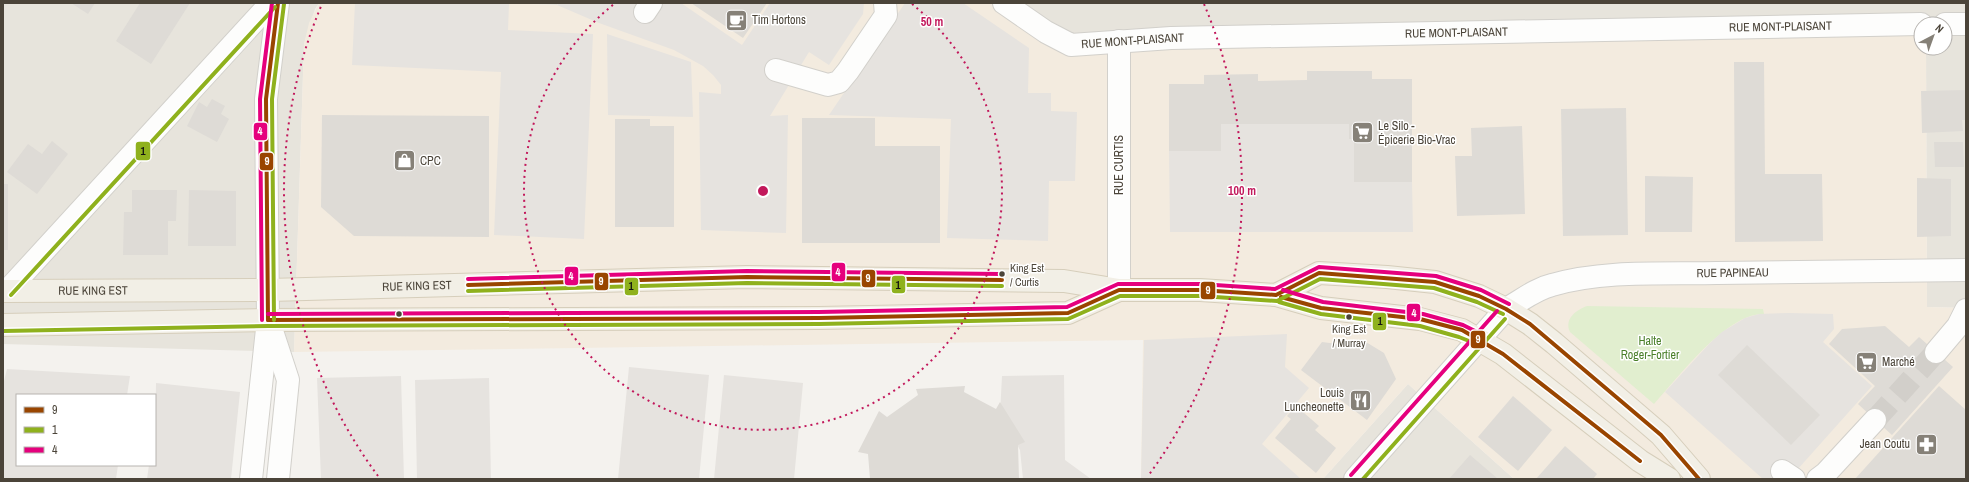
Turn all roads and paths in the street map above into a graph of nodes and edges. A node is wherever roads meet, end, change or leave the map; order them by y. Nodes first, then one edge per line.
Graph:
1 (271, 3) edge
2 (278, 3) edge
3 (886, 3) edge
4 (1004, 3) edge
5 (1913, 24) edge
6 (1953, 24) edge
7 (1966, 24) edge
8 (1119, 41) junction
9 (776, 70) dead end
10 (1966, 270) edge
11 (269, 290) junction
12 (1119, 290) junction
13 (5, 291) edge
14 (1276, 295) junction
15 (1506, 309) junction
16 (1966, 310) edge
17 (268, 320) junction
18 (3, 325) edge
19 (1480, 340) junction
20 (1936, 352) tunnel mouth
21 (1875, 420) tunnel mouth
22 (251, 479) edge
23 (278, 479) edge
24 (1355, 479) edge
25 (1669, 479) edge
26 (1699, 479) edge
27 (1818, 479) edge

1 - 13 street
2 - 11 street
3 - 9 street
4 - 8 street, RUE MONT-PLAISANT
5 - 8 street, RUE MONT-PLAISANT
6 - 7 street
8 - 12 street, RUE CURTIS
10 - 15 street, RUE PAPINEAU
11 - 12 main road, RUE KING EST
11 - 13 main road, RUE KING EST
11 - 17 street
12 - 14 main road, RUE KING EST
12 - 17 main road, RUE KING EST
14 - 15 main road
14 - 19 main road, RUE KING EST
15 - 19 street, RUE PAPINEAU
15 - 26 main road
16 - 20 street
17 - 18 main road, RUE KING EST
17 - 22 street
17 - 23 street
19 - 24 street, RUE PAPINEAU
19 - 25 main road, RUE KING EST
21 - 27 street

